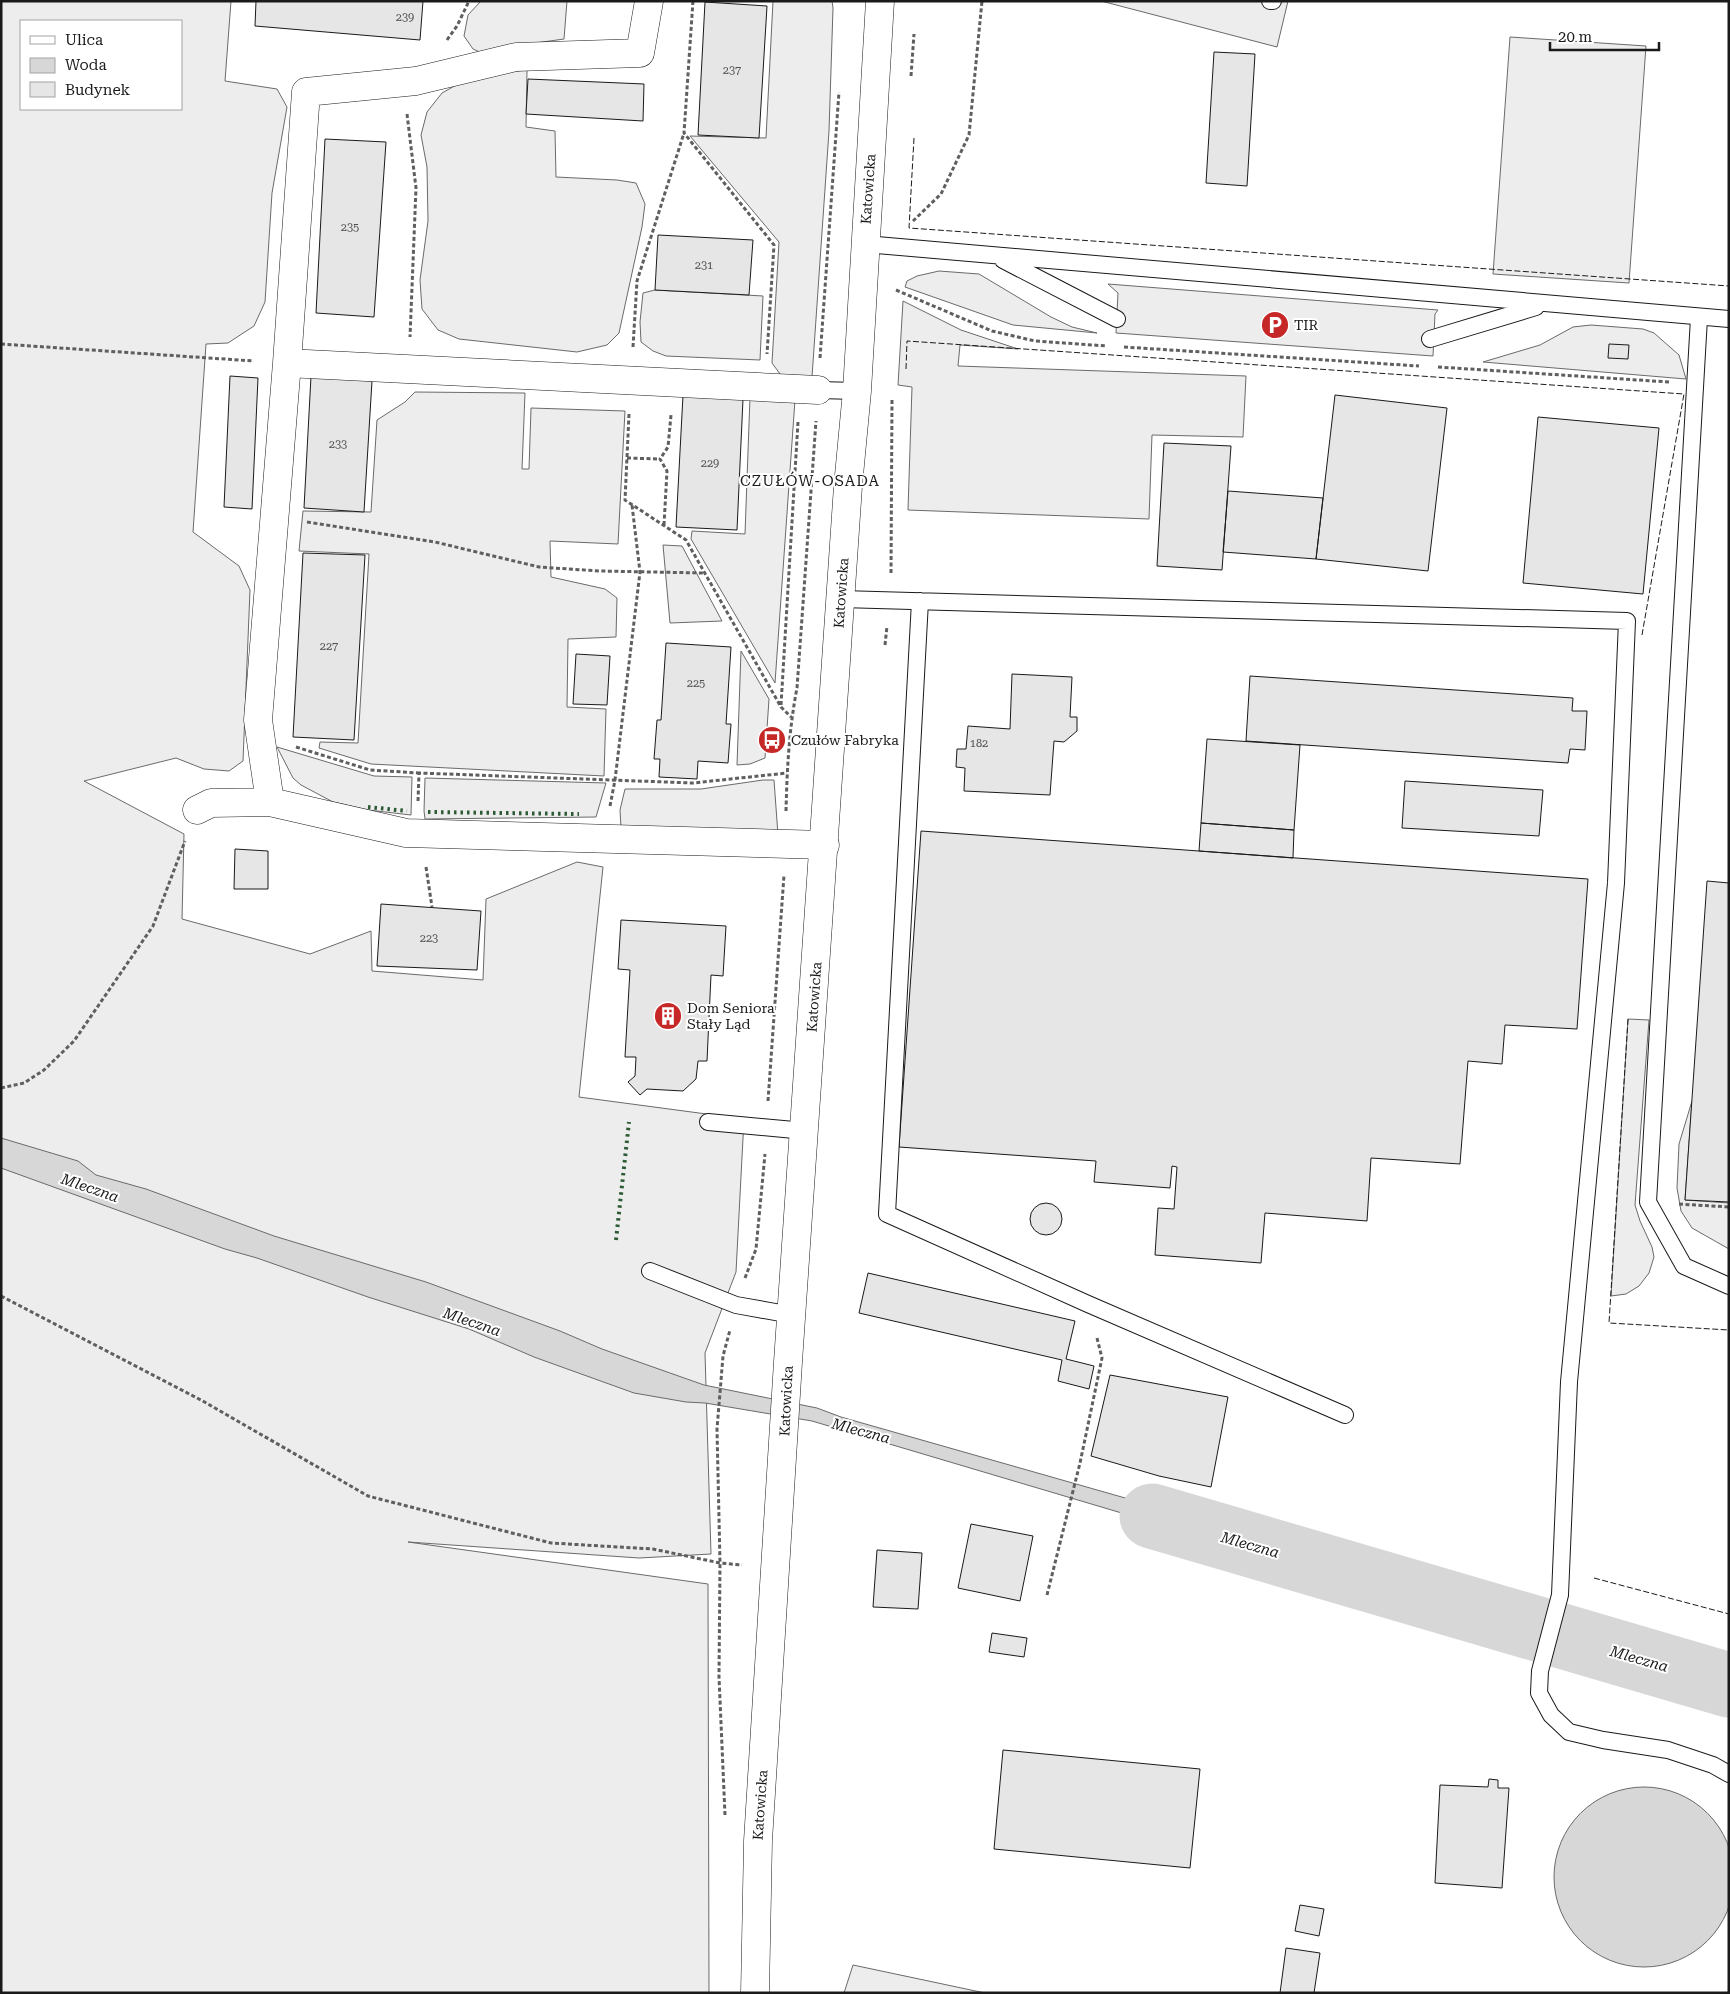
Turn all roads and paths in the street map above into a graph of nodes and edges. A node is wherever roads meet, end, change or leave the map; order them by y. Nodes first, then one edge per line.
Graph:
1 (469, 1) edge
2 (649, 1) edge
3 (692, 1) edge
4 (880, 1) edge
5 (982, 1) edge
6 (914, 34) dead end
7 (446, 41) dead end
8 (416, 81) junction
9 (910, 82) dead end
10 (839, 91) dead end
11 (684, 133) junction
12 (865, 244) junction
13 (897, 247) junction
14 (994, 255) junction
15 (895, 290) junction
16 (895, 299) dead end
17 (1544, 304) junction
18 (1699, 318) junction
19 (1117, 319) dead end
20 (1729, 319) edge
21 (1430, 339) dead end
22 (1, 344) edge
23 (1114, 346) dead end
24 (1124, 347) dead end
25 (287, 363) junction
26 (409, 370) junction
27 (631, 380) junction
28 (673, 383) junction
29 (1695, 383) junction
30 (765, 387) junction
31 (818, 390) junction
32 (857, 391) junction
33 (892, 392) dead end
34 (627, 458) junction
35 (660, 459) junction
36 (632, 504) junction
37 (274, 519) junction
38 (664, 525) junction
39 (640, 572) junction
40 (705, 574) junction
41 (841, 599) junction
42 (891, 600) junction
43 (920, 601) junction
44 (885, 645) dead end
45 (781, 707) junction
46 (791, 718) junction
47 (787, 773) junction
48 (615, 780) junction
49 (270, 802) junction
50 (197, 810) joint
51 (422, 834) junction
52 (605, 838) junction
53 (786, 844) junction
54 (825, 845) junction
55 (432, 907) dead end
56 (1, 1088) edge
57 (708, 1122) dead end
58 (766, 1128) junction
59 (805, 1131) junction
60 (1648, 1202) junction
61 (1729, 1207) edge
62 (650, 1271) dead end
63 (1729, 1286) edge
64 (1, 1296) edge
65 (1088, 1304) junction
66 (736, 1305) junction
67 (792, 1315) junction
68 (1345, 1415) dead end
69 (720, 1563) junction
70 (776, 1569) junction
71 (1047, 1595) dead end
72 (1729, 1774) edge
73 (725, 1815) dead end
74 (757, 1991) edge

1 - 7 path
2 - 8 street
3 - 11 path
4 - 12 street, Katowicka
5 - 13 path
6 - 9 path
8 - 25 street
8 - 26 path
10 - 31 path
11 - 27 path
11 - 30 path
12 - 13 lane
12 - 32 street, Katowicka
13 - 14 lane
13 - 15 path
14 - 17 lane
14 - 19 lane
15 - 16 path
15 - 23 path
17 - 18 lane
17 - 21 lane
18 - 20 lane
18 - 29 lane
22 - 25 path
24 - 29 path
25 - 26 street
25 - 37 street
26 - 27 street
27 - 28 street
27 - 34 path
28 - 30 street
28 - 35 path
29 - 60 lane
30 - 31 street
31 - 32 lane
31 - 45 path
31 - 46 path
32 - 41 street, Katowicka
33 - 42 path
34 - 35 path
34 - 36 path
35 - 38 path
36 - 38 path
36 - 39 path
37 - 39 path
37 - 49 street
38 - 40 path
39 - 40 path
39 - 48 path
40 - 45 path
41 - 42 lane
41 - 54 street, Katowicka
42 - 43 lane
42 - 44 path
43 - 65 lane
43 - 72 lane
45 - 46 path
46 - 47 path
47 - 48 path
47 - 53 path
48 - 51 path
48 - 52 path
49 - 50 street
49 - 51 street
50 - 56 path
51 - 52 street
51 - 55 path
52 - 53 street
53 - 54 street
53 - 58 path
54 - 59 street, Katowicka
57 - 58 lane
58 - 59 lane
58 - 66 path
59 - 67 street, Katowicka
60 - 61 path
60 - 63 lane
62 - 66 lane
64 - 69 path
65 - 68 lane
65 - 71 path
66 - 67 lane
66 - 69 path
67 - 70 street, Katowicka
69 - 70 path
69 - 73 path
70 - 74 street, Katowicka

